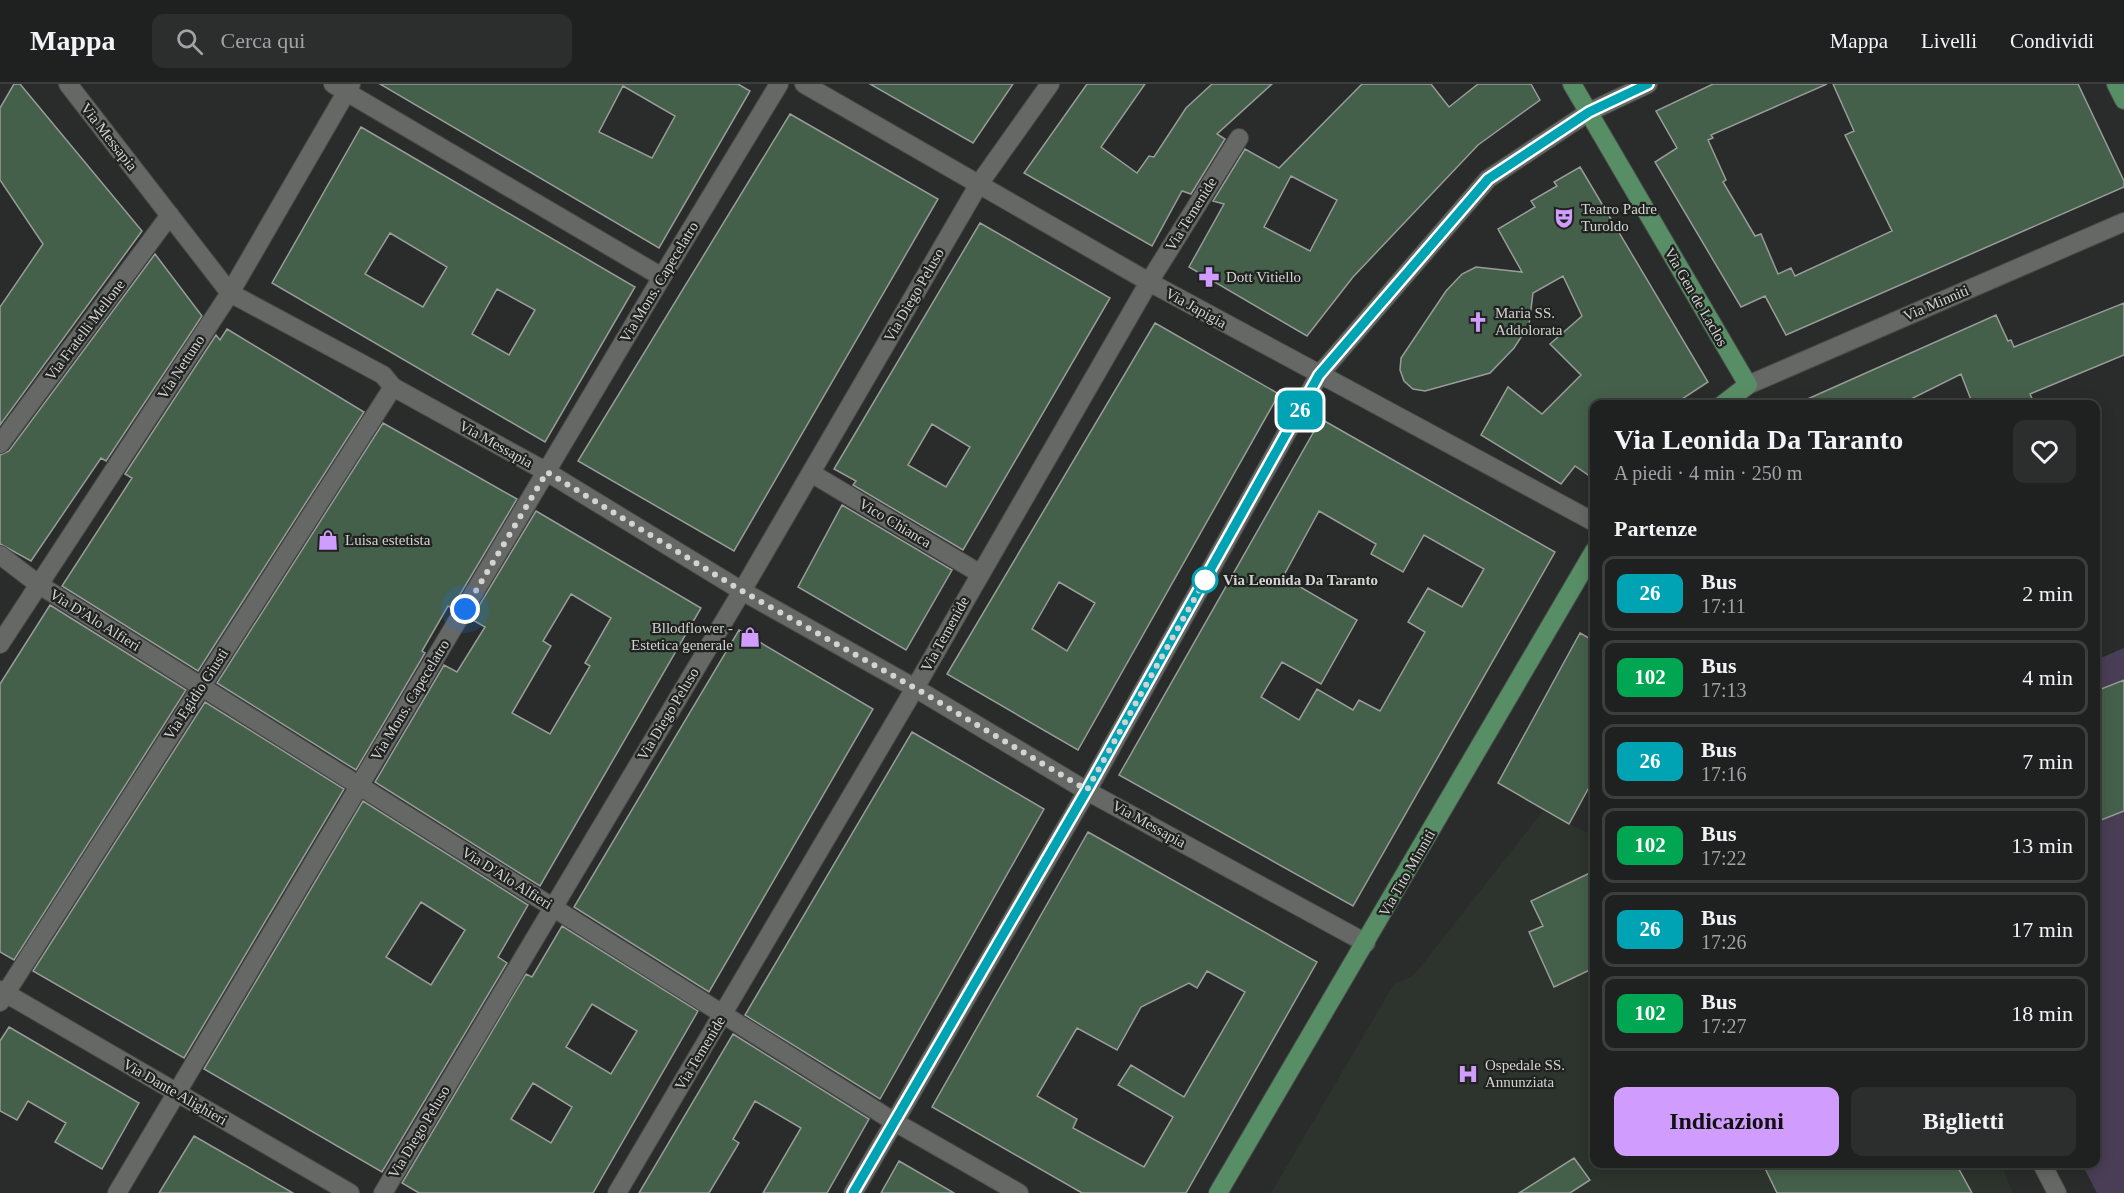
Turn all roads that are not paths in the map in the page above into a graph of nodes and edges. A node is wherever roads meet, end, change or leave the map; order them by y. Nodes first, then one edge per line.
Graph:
1 (68, 84) edge
2 (779, 84) edge
3 (804, 84) edge
4 (1050, 84) edge
5 (1572, 84) edge
6 (1648, 84) edge
7 (2116, 84) edge
8 (344, 87) edge
9 (2124, 100) edge
10 (1589, 112) junction
11 (1239, 138) dead end
12 (979, 184) junction
13 (170, 214) junction
14 (2124, 222) edge
15 (662, 277) junction
16 (1149, 282) junction
17 (230, 293) junction
18 (1319, 375) junction
19 (1748, 385) junction
20 (393, 387) junction
21 (1728, 400) edge
22 (0, 444) edge
23 (547, 472) junction
24 (811, 473) junction
25 (1590, 520) edge
26 (0, 555) edge
27 (1590, 558) edge
28 (979, 573) junction
29 (38, 584) junction
30 (742, 591) junction
31 (0, 644) edge
32 (202, 686) junction
33 (915, 688) junction
34 (360, 785) junction
35 (1087, 790) junction
36 (552, 907) junction
37 (1366, 943) junction
38 (2, 995) edge
39 (723, 1013) junction
40 (177, 1093) junction
41 (893, 1121) junction
42 (2044, 1168) edge
43 (117, 1193) edge
44 (350, 1193) edge
45 (383, 1193) edge
46 (617, 1193) edge
47 (853, 1193) edge
48 (1019, 1193) edge
49 (1218, 1193) edge
50 (2057, 1193) edge

1 - 13 street, Via Messapia
2 - 15 street, Via Mons. Capecelatro
3 - 12 street, Via Japigia
4 - 12 street, Via Diego Peluso
5 - 10 main road, Via Gen de Laclos
6 - 10 street
7 - 9 main road
8 - 15 street
8 - 17 street, Via Nettuno
10 - 18 street
10 - 19 main road, Via Gen de Laclos
11 - 16 street, Via Temenide
12 - 16 street, Via Japigia
12 - 24 street, Via Diego Peluso
13 - 17 street, Via Messapia
13 - 22 street, Via Fratelli Mellone
14 - 19 street, Via Minniti
15 - 23 street, Via Mons. Capecelatro
16 - 18 street, Via Japigia
16 - 28 street, Via Temenide
17 - 20 street, Via Messapia
17 - 29 street, Via Nettuno
18 - 25 street, Via Japigia
18 - 35 street
19 - 21 main road
20 - 23 street, Via Messapia
20 - 32 street, Via Egidio Giusti
23 - 30 street, Via Messapia
23 - 34 street, Via Mons. Capecelatro
24 - 28 street, Vico Chianca
24 - 30 street, Via Diego Peluso
26 - 29 street, Via D'Alo Alfieri
27 - 37 main road, Via Tito Minniti
28 - 33 street, Via Temenide
29 - 31 street, Via Nettuno
29 - 32 street, Via D'Alo Alfieri
30 - 33 street, Via Messapia
30 - 36 street, Via Diego Peluso
32 - 34 street, Via D'Alo Alfieri
32 - 38 street, Via Egidio Giusti
33 - 35 street, Via Messapia
33 - 39 street, Via Temenide
34 - 36 street, Via D'Alo Alfieri
34 - 40 street, Via Mons. Capecelatro
35 - 37 street, Via Messapia
35 - 41 street
36 - 39 street, Via D'Alo Alfieri
36 - 45 street, Via Diego Peluso
37 - 49 main road, Via Tito Minniti
38 - 40 street, Via Dante Alighieri
39 - 41 street, Via D'Alo Alfieri
39 - 46 street, Via Temenide
40 - 43 street, Via Mons. Capecelatro
40 - 44 street, Via Dante Alighieri
41 - 47 street
41 - 48 street, Via D'Alo Alfieri
42 - 50 street

